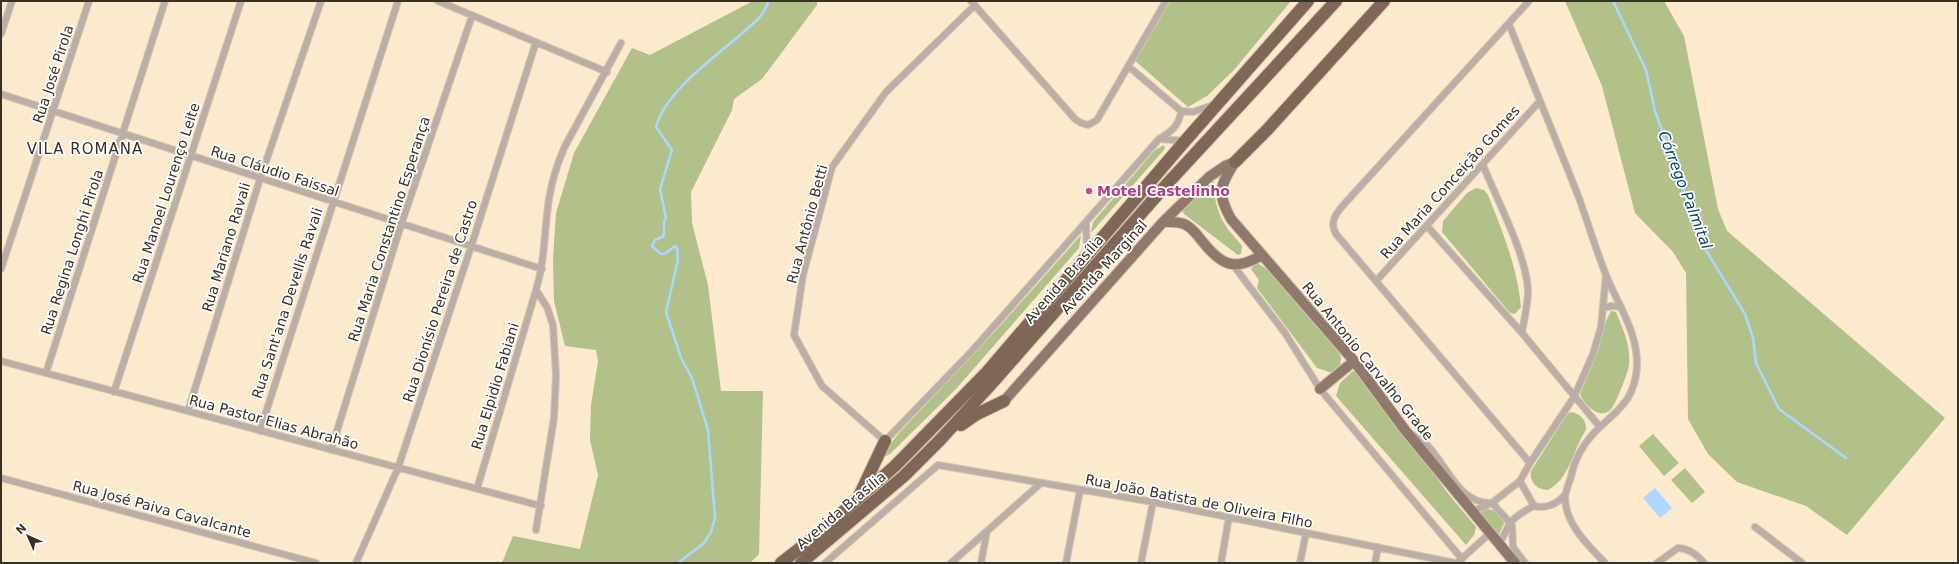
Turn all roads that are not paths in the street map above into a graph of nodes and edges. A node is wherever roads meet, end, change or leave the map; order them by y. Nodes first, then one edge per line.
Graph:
1 (12, 1) edge
2 (88, 1) edge
3 (165, 1) edge
4 (241, 1) edge
5 (321, 1) edge
6 (398, 1) edge
7 (438, 1) edge
8 (1166, 1) edge
9 (1299, 1) edge
10 (1308, 1) edge
11 (1384, 1) edge
12 (1529, 1) edge
13 (973, 3) edge
14 (1333, 3) edge
15 (472, 16) junction
16 (1509, 24) junction
17 (1, 34) edge
18 (536, 42) junction
19 (621, 43) dead end
20 (1265, 50) junction
21 (1128, 66) junction
22 (607, 72) junction
23 (1, 94) edge
24 (1540, 101) junction
25 (1220, 102) junction
26 (1181, 111) junction
27 (54, 112) junction
28 (123, 134) junction
29 (1159, 139) junction
30 (1185, 141) junction
31 (191, 156) junction
32 (1235, 162) junction
33 (1483, 165) junction
34 (260, 179) junction
35 (332, 202) junction
36 (1086, 222) junction
37 (1163, 222) junction
38 (401, 225) junction
39 (1427, 226) junction
40 (471, 248) junction
41 (1262, 254) junction
42 (1087, 256) junction
43 (1233, 265) junction
44 (1, 269) edge
45 (542, 269) junction
46 (1606, 275) junction
47 (1377, 280) junction
48 (536, 290) junction
49 (1621, 307) junction
50 (1603, 308) junction
51 (1522, 333) junction
52 (1, 361) edge
53 (1354, 361) junction
54 (46, 373) junction
55 (1320, 389) junction
56 (114, 392) junction
57 (1574, 397) junction
58 (1004, 401) joint
59 (188, 411) junction
60 (1600, 427) junction
61 (260, 430) junction
62 (1405, 430) junction
63 (940, 440) junction
64 (886, 441) junction
65 (331, 450) junction
66 (1530, 463) junction
67 (398, 468) junction
68 (1, 478) edge
69 (1520, 481) junction
70 (1040, 484) junction
71 (477, 489) junction
72 (1080, 490) junction
73 (1565, 495) junction
74 (856, 501) junction
75 (1153, 502) junction
76 (1492, 503) junction
77 (540, 506) junction
78 (1534, 506) junction
79 (1471, 512) junction
80 (1229, 518) junction
81 (1510, 523) junction
82 (1755, 527) dead end
83 (536, 530) dead end
84 (987, 530) junction
85 (1306, 533) junction
86 (1490, 534) junction
87 (1498, 544) junction
88 (1378, 548) junction
89 (1462, 559) junction
90 (316, 563) edge
91 (356, 563) edge
92 (781, 563) edge
93 (801, 563) edge
94 (825, 563) edge
95 (951, 563) edge
96 (981, 563) edge
97 (1066, 563) edge
98 (1142, 563) edge
99 (1221, 563) edge
100 (1300, 563) edge
101 (1375, 563) edge
102 (1456, 563) edge
103 (1515, 563) edge
104 (1525, 563) edge
105 (1604, 563) edge
106 (1657, 563) edge
107 (1704, 563) edge
108 (1802, 563) edge

1 - 17 street
2 - 27 street, Rua José Pirola
3 - 28 street, Rua Regina Longhi Pirola
4 - 31 street, Rua Manoel Lourenço Leite
5 - 34 street, Rua Mariano Ravali
6 - 35 street, Rua Sant'ana Devellis Ravali
7 - 15 street
8 - 21 street
9 - 20 highway
10 - 20 highway, Avenida Brasília
11 - 32 highway
12 - 16 street
13 - 21 street
13 - 64 street, Rua Antônio Betti
14 - 63 highway, Avenida Brasília
15 - 18 street
15 - 38 street, Rua Maria Constantino Esperança
16 - 24 street
16 - 47 street
18 - 22 street
18 - 40 street, Rua Dionísio Pereira de Castro
19 - 22 street, Rua Elpidio Fabiani
20 - 25 highway, Avenida Brasília
21 - 26 street
22 - 45 street, Rua Elpidio Fabiani
23 - 27 street, Rua Cláudio Faissal
24 - 33 street, Rua Maria Conceição Gomes
24 - 46 street
25 - 26 street
25 - 30 highway, Avenida Brasília
26 - 29 street
27 - 28 street, Rua Cláudio Faissal
27 - 44 street, Rua José Pirola
28 - 31 street, Rua Cláudio Faissal
28 - 54 street, Rua Regina Longhi Pirola
29 - 30 street
29 - 36 street
30 - 42 highway, Avenida Brasília
31 - 34 street, Rua Cláudio Faissal
31 - 56 street, Rua Manoel Lourenço Leite
32 - 37 main road, Avenida Marginal
32 - 41 main road, Rua Antonio Carvalho Grade
33 - 39 street, Rua Maria Conceição Gomes
33 - 51 street
34 - 35 street, Rua Cláudio Faissal
34 - 59 street, Rua Mariano Ravali
35 - 38 street, Rua Cláudio Faissal
35 - 61 street, Rua Sant'ana Devellis Ravali
36 - 42 street
36 - 64 street
37 - 43 main road
37 - 58 main road, Avenida Marginal
38 - 40 street, Rua Cláudio Faissal
38 - 65 street, Rua Maria Constantino Esperança
39 - 47 street, Rua Maria Conceição Gomes
39 - 51 street
40 - 45 street, Rua Cláudio Faissal
40 - 67 street, Rua Dionísio Pereira de Castro
41 - 43 main road
41 - 53 main road, Rua Antonio Carvalho Grade
42 - 74 highway, Avenida Brasília
43 - 55 street
45 - 48 street, Rua Elpidio Fabiani
46 - 49 street
46 - 50 street
47 - 66 street
48 - 71 street, Rua Elpidio Fabiani
48 - 77 street
49 - 50 street
49 - 60 street
50 - 57 street
51 - 57 street
52 - 54 street, Rua Pastor Elias Abrahão
53 - 55 main road
53 - 62 main road, Rua Antonio Carvalho Grade
54 - 56 street, Rua Pastor Elias Abrahão
55 - 89 street
56 - 59 street, Rua Pastor Elias Abrahão
57 - 60 street
57 - 66 street
58 - 63 highway
59 - 61 street, Rua Pastor Elias Abrahão
60 - 73 street
61 - 65 street, Rua Pastor Elias Abrahão
62 - 76 street
62 - 79 main road, Rua Antonio Carvalho Grade
63 - 93 highway, Avenida Brasília
64 - 74 highway
65 - 67 street, Rua Pastor Elias Abrahão
66 - 69 street
67 - 71 street, Rua Pastor Elias Abrahão
67 - 91 street, Rua Dionísio Pereira de Castro
68 - 90 street, Rua José Paiva Cavalcante
69 - 76 street
69 - 78 street
70 - 72 street, Rua João Batista de Oliveira Filho
70 - 84 street
70 - 94 street, Rua João Batista de Oliveira Filho
71 - 77 street, Rua Pastor Elias Abrahão
72 - 75 street, Rua João Batista de Oliveira Filho
72 - 97 street
73 - 78 street
73 - 105 street
74 - 92 highway, Avenida Brasília
75 - 80 street, Rua João Batista de Oliveira Filho
75 - 98 street
76 - 79 street
76 - 81 street
77 - 83 street
78 - 81 street
79 - 86 main road, Rua Antonio Carvalho Grade
80 - 85 street, Rua João Batista de Oliveira Filho
80 - 99 street
81 - 87 street
81 - 104 street
82 - 108 street
84 - 95 street
84 - 96 street
85 - 88 street, Rua João Batista de Oliveira Filho
85 - 100 street
86 - 87 main road, Rua Antonio Carvalho Grade
86 - 89 street
87 - 103 main road, Rua Antonio Carvalho Grade
88 - 101 street
88 - 102 street, Rua João Batista de Oliveira Filho
89 - 102 street
106 - 107 street

